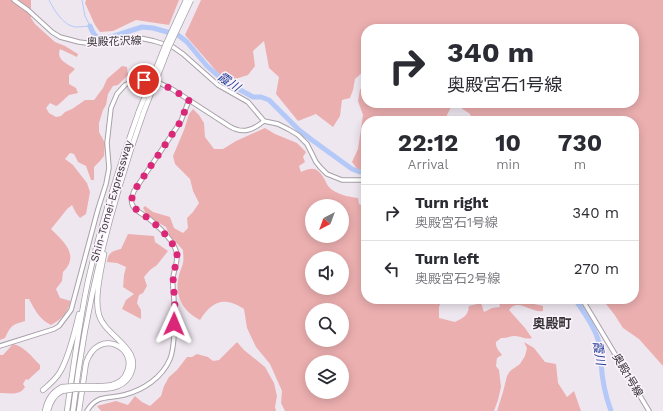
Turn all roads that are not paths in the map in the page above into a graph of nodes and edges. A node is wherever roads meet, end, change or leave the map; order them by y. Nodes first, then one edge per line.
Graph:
1 (14, 0) edge
2 (186, 0) edge
3 (191, 0) edge
4 (189, 100) junction
5 (141, 113) junction
6 (264, 121) junction
7 (361, 180) edge
8 (118, 188) junction
9 (88, 282) junction
10 (585, 304) edge
11 (0, 346) edge
12 (87, 387) junction
13 (62, 389) junction
14 (43, 390) dead end
15 (45, 411) edge
16 (48, 411) edge
17 (67, 411) edge
18 (73, 411) edge
19 (79, 411) edge
20 (88, 411) edge
21 (649, 411) edge

1 - 6 street, 奥殿花沢線
2 - 5 highway, Shin-Tomei Expressway, bridge
3 - 5 highway, Shin-Tomei Expressway, bridge
4 - 6 street
4 - 11 street
4 - 20 street
5 - 8 highway, Shin-Tomei Expressway
5 - 9 highway, Shin-Tomei Expressway
6 - 7 street
8 - 12 highway
8 - 18 highway, Shin-Tomei Expressway
9 - 14 highway
9 - 17 highway, Shin-Tomei Expressway
10 - 21 street, 奥殿1号線
12 - 13 highway, bridge
12 - 19 highway
13 - 15 highway
13 - 16 highway

